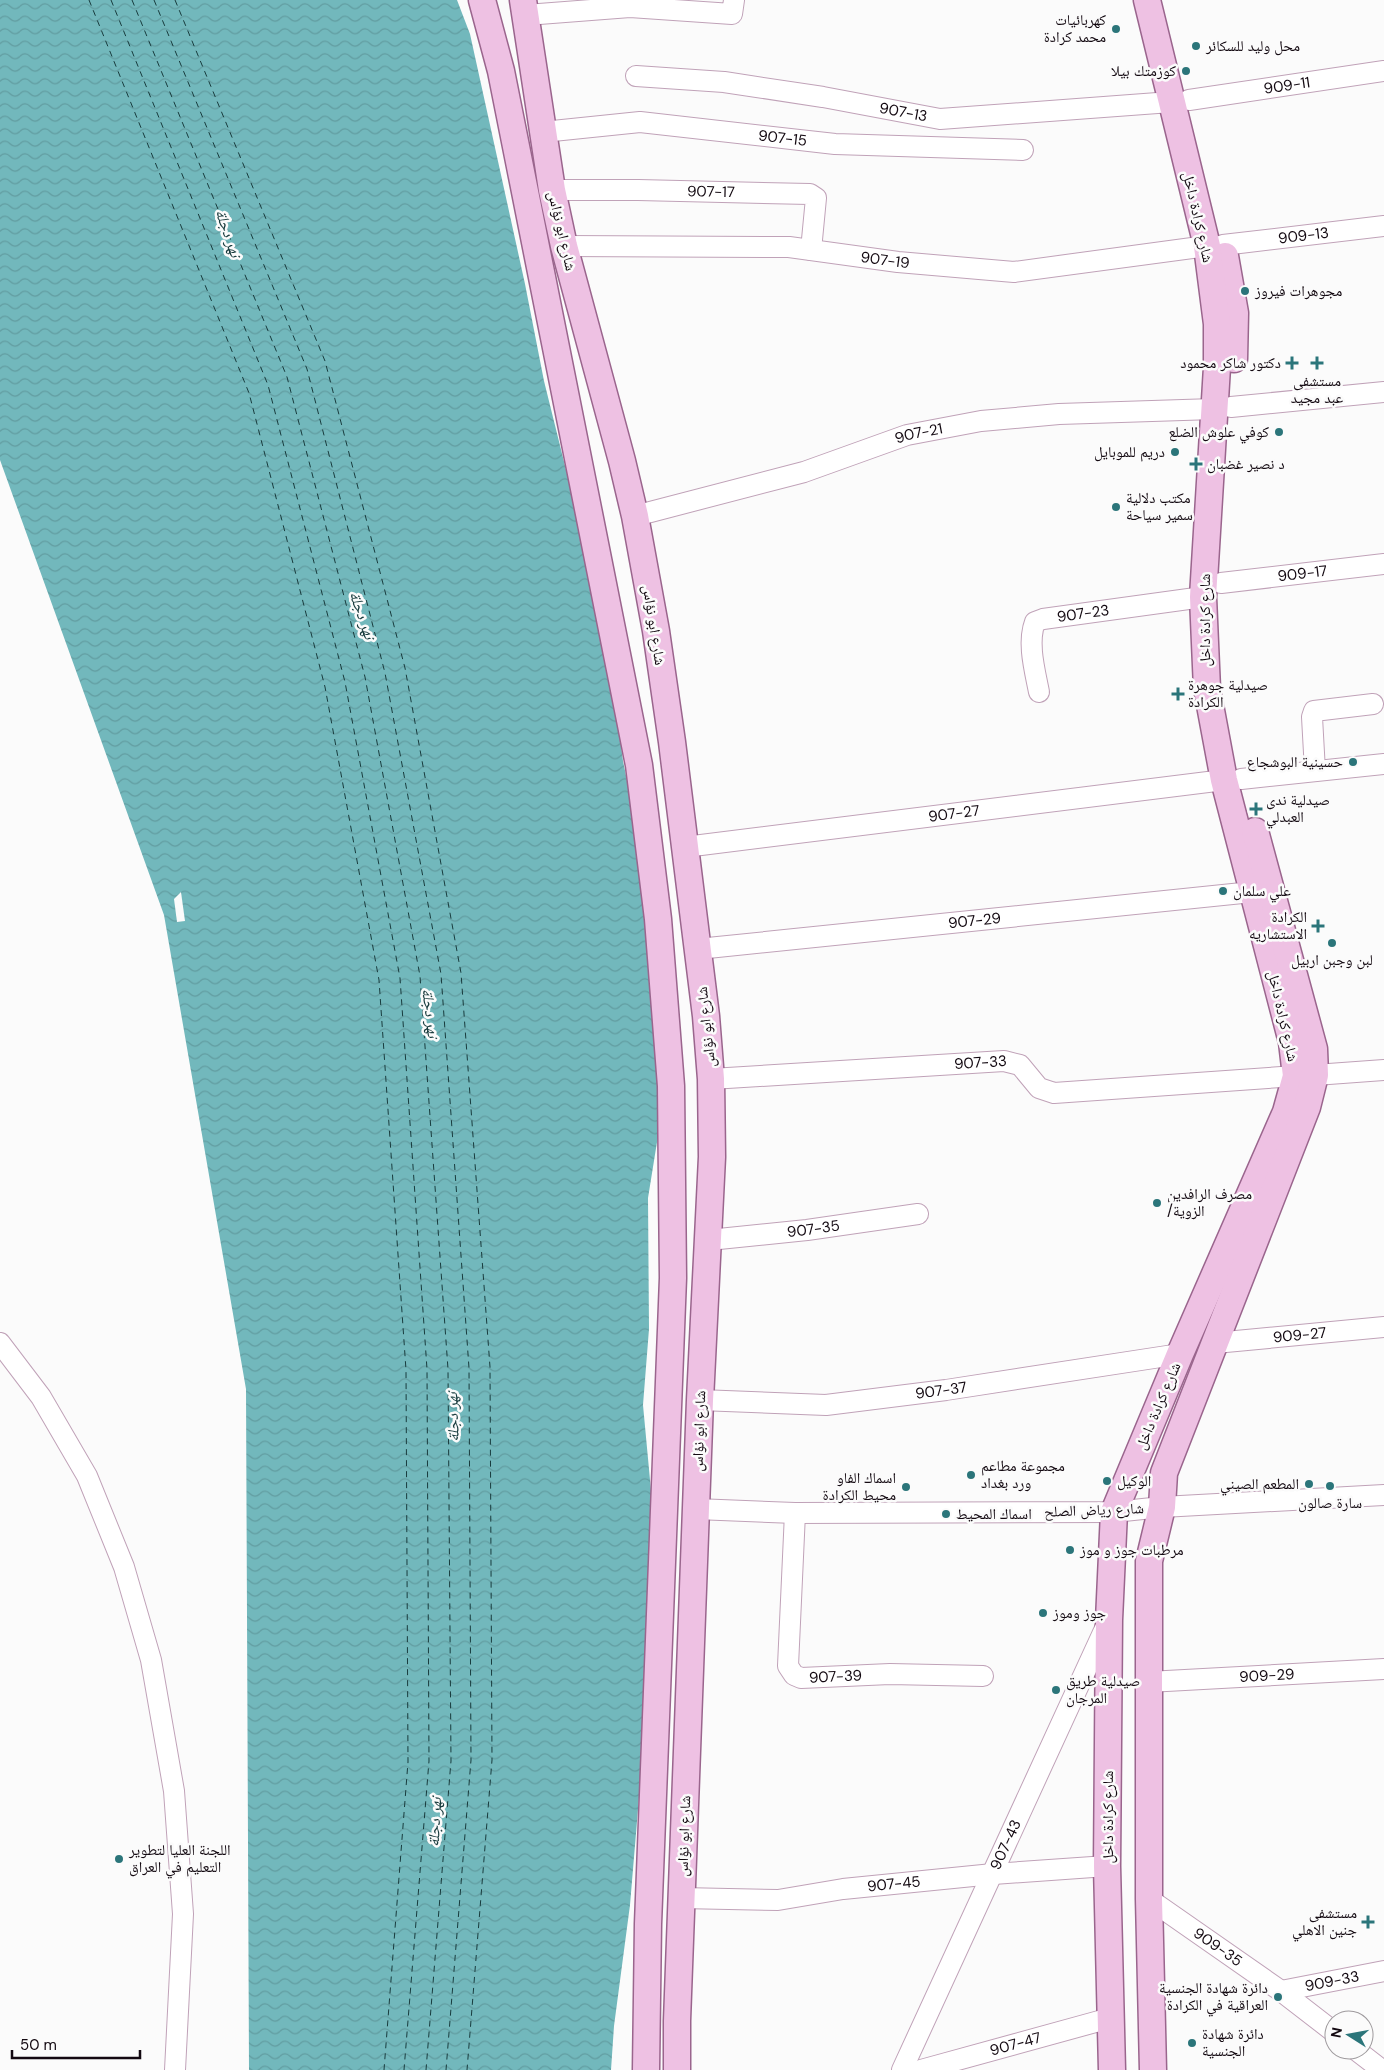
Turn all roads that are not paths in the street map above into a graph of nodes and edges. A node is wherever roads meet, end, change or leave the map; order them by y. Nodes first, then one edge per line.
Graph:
1 (482, 0) edge
2 (734, 0) edge
3 (1147, 0) edge
4 (1165, 0) edge
5 (524, 7) edge
6 (1384, 71) edge
7 (636, 76) dead end
8 (1180, 101) junction
9 (544, 132) junction
10 (1023, 150) dead end
11 (552, 190) junction
12 (1384, 226) edge
13 (1215, 245) junction
14 (564, 246) junction
15 (811, 250) junction
16 (1384, 392) edge
17 (1222, 408) junction
18 (635, 516) junction
19 (1384, 564) edge
20 (1212, 590) junction
21 (1039, 692) dead end
22 (1372, 704) dead end
23 (1384, 764) edge
24 (1315, 771) junction
25 (1233, 780) junction
26 (685, 847) junction
27 (1252, 892) junction
28 (698, 950) junction
29 (1384, 1070) edge
30 (1306, 1075) junction
31 (711, 1079) junction
32 (918, 1214) dead end
33 (709, 1240) junction
34 (1384, 1327) edge
35 (0, 1343) edge
36 (1215, 1344) junction
37 (1180, 1354) junction
38 (700, 1400) junction
39 (1384, 1495) edge
40 (1162, 1507) junction
41 (696, 1509) junction
42 (1114, 1512) junction
43 (795, 1513) junction
44 (1109, 1620) junction
45 (1384, 1669) edge
46 (983, 1676) dead end
47 (1148, 1682) junction
48 (1107, 1866) junction
49 (993, 1874) junction
50 (681, 1898) junction
51 (1149, 1900) junction
52 (1384, 1971) edge
53 (1281, 1991) junction
54 (1110, 2018) junction
55 (1324, 2024) edge
56 (1369, 2060) edge
57 (176, 2070) edge
58 (646, 2070) edge
59 (677, 2070) edge
60 (902, 2070) edge
61 (921, 2070) edge
62 (1112, 2070) edge
63 (1153, 2070) edge
64 (1382, 2070) edge

1 - 58 main road, شارع ابو نؤاس
2 - 5 street
3 - 8 main road, شارع كرادة داخل
4 - 8 main road, شارع كرادة داخل
5 - 9 main road, شارع ابو نؤاس
6 - 8 street, 909-11
7 - 8 street, 907-13
8 - 13 main road, شارع كرادة داخل
9 - 10 street, 907-15
9 - 11 main road, شارع ابو نؤاس
11 - 14 main road, شارع ابو نؤاس
11 - 15 street, 907-17
12 - 13 street, 909-13
13 - 15 street, 907-19
13 - 17 main road, شارع كرادة داخل
14 - 15 street, 907-19
14 - 18 main road, شارع ابو نؤاس
16 - 17 street, 907-21
17 - 18 street, 907-21
17 - 20 main road, شارع كرادة داخل
18 - 26 main road, شارع ابو نؤاس
19 - 20 street, 909-17
20 - 21 street, 907-23
20 - 25 main road, شارع كرادة داخل
22 - 24 street
23 - 24 street, 907-27
24 - 25 street, 907-27
25 - 26 street, 907-27
25 - 27 main road, شارع كرادة داخل
25 - 30 main road, شارع كرادة داخل
26 - 28 main road, شارع ابو نؤاس
27 - 28 street, 907-29
27 - 30 main road, شارع كرادة داخل
28 - 31 main road, شارع ابو نؤاس
29 - 30 street, 907-33
30 - 31 street, 907-33
30 - 36 main road, شارع كرادة داخل
30 - 37 main road, شارع كرادة داخل
31 - 33 main road, شارع ابو نؤاس
32 - 33 street, 907-35
33 - 38 main road, شارع ابو نؤاس
34 - 36 street, 909-27
35 - 57 street
36 - 40 main road, شارع كرادة داخل
37 - 38 street, 907-37
37 - 42 main road, شارع كرادة داخل
38 - 41 main road, شارع ابو نؤاس
39 - 40 street, شارع رياض الصلح
40 - 42 street, شارع رياض الصلح
40 - 47 main road, شارع كرادة داخل
41 - 43 street, شارع رياض الصلح
41 - 50 main road, شارع ابو نؤاس
42 - 43 street, شارع رياض الصلح
42 - 44 main road, شارع كرادة داخل
43 - 46 street, 907-39
44 - 48 main road, شارع كرادة داخل
44 - 49 street, 907-43
45 - 47 street, 909-29
47 - 51 main road, شارع كرادة داخل
48 - 49 street, 907-45
48 - 54 main road, شارع كرادة داخل
49 - 50 street, 907-45
49 - 60 street, 907-43
50 - 59 main road, شارع ابو نؤاس
51 - 53 street, 909-35
51 - 63 main road, شارع كرادة داخل
52 - 53 street, 909-33
53 - 55 street, 909-35
54 - 61 street, 907-47
54 - 62 main road, شارع كرادة داخل
56 - 64 street

